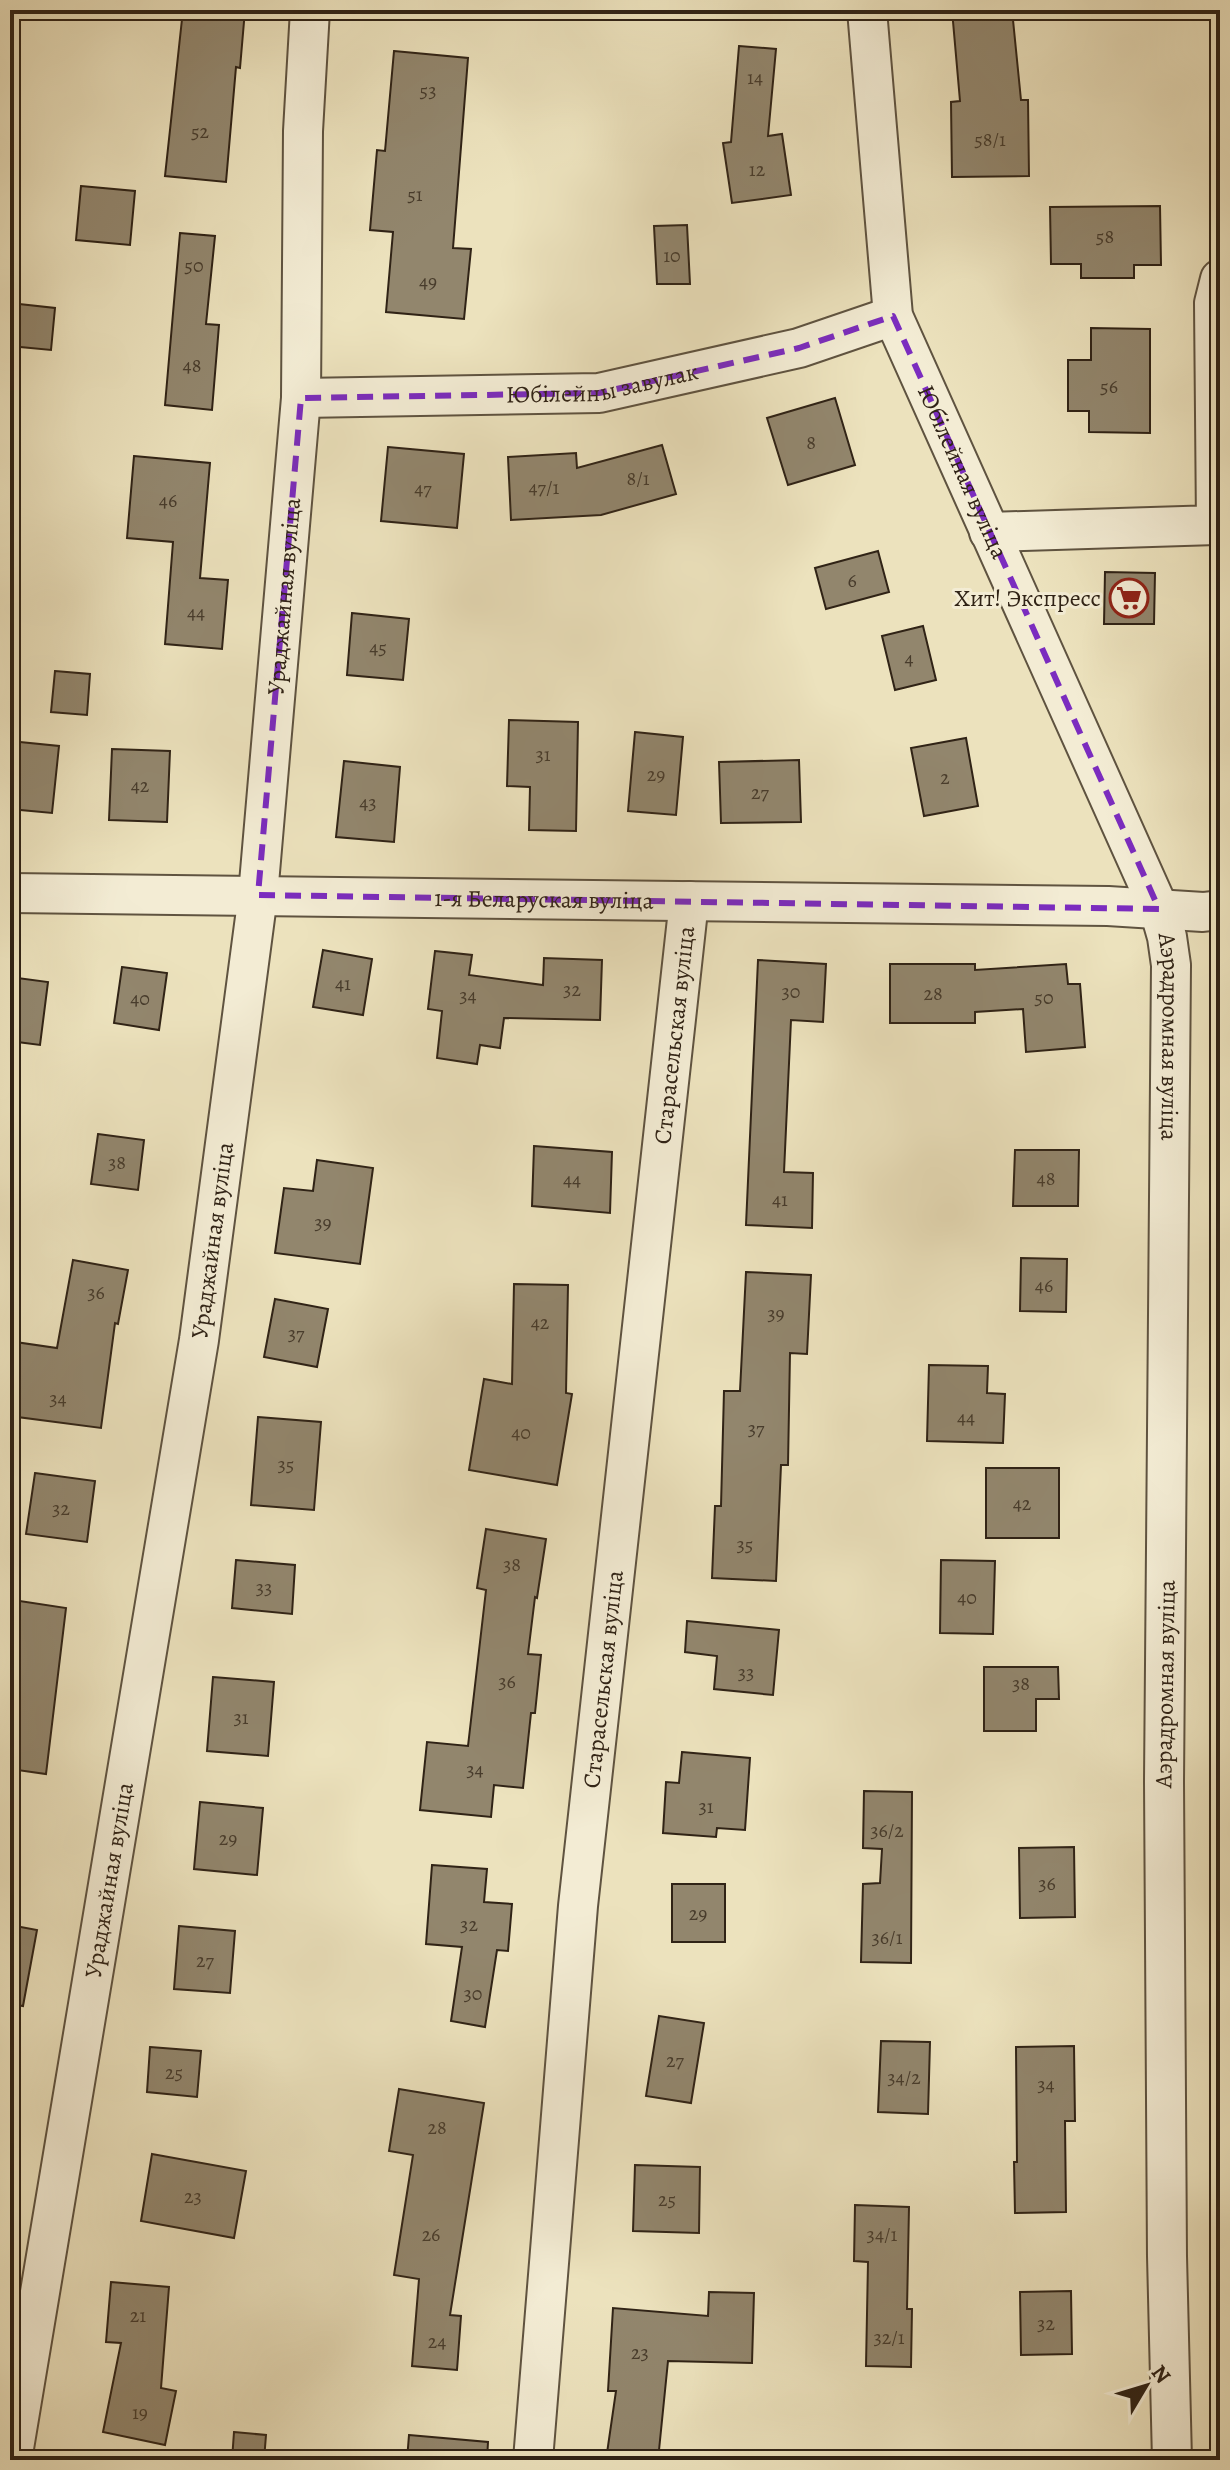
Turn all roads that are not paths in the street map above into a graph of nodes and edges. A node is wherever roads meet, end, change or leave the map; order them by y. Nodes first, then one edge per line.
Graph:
1 (310, 10) edge
2 (867, 10) edge
3 (1220, 279) edge
4 (893, 316) junction
5 (301, 398) junction
6 (989, 532) junction
7 (10, 893) edge
8 (258, 895) junction
9 (689, 901) junction
10 (1159, 909) junction
11 (1220, 910) edge
12 (12, 2460) edge
13 (533, 2460) edge
14 (1172, 2460) edge

1 - 5 street, Ураджайная вуліца
2 - 4 street, Юбілейная вуліца
3 - 6 street
4 - 5 street, Юбілейны завулак
4 - 6 street, Юбілейная вуліца
5 - 8 street, Ураджайная вуліца
6 - 10 street, Юбілейная вуліца
7 - 8 street, 1-я Беларуская вуліца
8 - 9 street, 1-я Беларуская вуліца
8 - 12 street, Ураджайная вуліца
9 - 10 street, 1-я Беларуская вуліца
9 - 13 street, Старасельская вуліца
10 - 11 street, 1-я Беларуская вуліца
10 - 14 street, Аэрадромная вуліца

